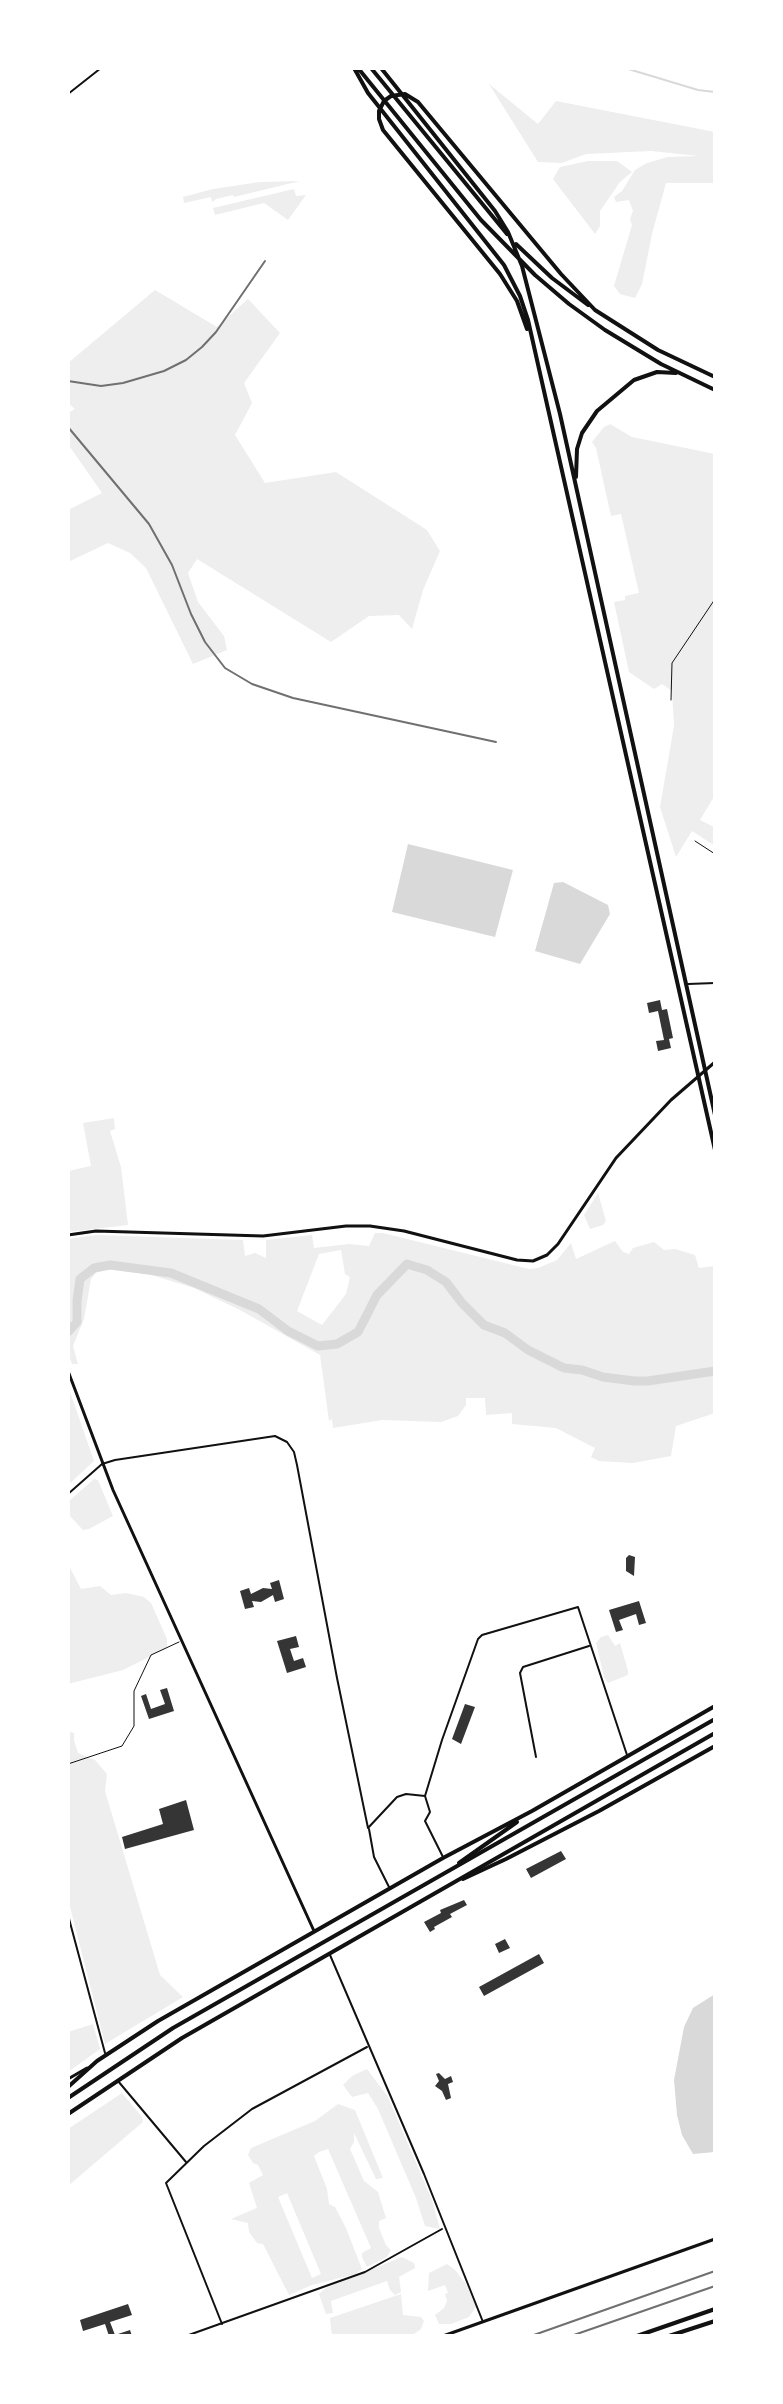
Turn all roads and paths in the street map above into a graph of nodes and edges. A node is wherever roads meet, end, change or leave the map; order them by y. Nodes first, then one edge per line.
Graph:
1 (101, 68) edge
2 (356, 68) edge
3 (371, 68) edge
4 (381, 68) edge
5 (68, 94) edge
6 (595, 310) junction
7 (531, 338) junction
8 (687, 376) junction
9 (715, 377) edge
10 (715, 390) edge
11 (576, 487) junction
12 (715, 599) edge
13 (671, 700) dead end
14 (695, 841) dead end
15 (715, 854) edge
16 (715, 983) edge
17 (686, 984) junction
18 (715, 1062) edge
19 (705, 1070) junction
20 (698, 1076) junction
21 (715, 1115) edge
22 (715, 1150) edge
23 (68, 1235) edge
24 (68, 1371) edge
25 (102, 1464) junction
26 (68, 1494) edge
27 (181, 1641) junction
28 (590, 1646) junction
29 (715, 1706) edge
30 (715, 1719) edge
31 (715, 1733) edge
32 (715, 1746) edge
33 (628, 1756) junction
34 (536, 1757) dead end
35 (68, 1764) edge
36 (425, 1796) junction
37 (532, 1811) junction
38 (368, 1828) junction
39 (443, 1858) junction
40 (448, 1871) junction
41 (453, 1883) junction
42 (389, 1889) junction
43 (68, 1915) edge
44 (314, 1931) junction
45 (329, 1954) junction
46 (368, 2047) junction
47 (106, 2055) junction
48 (97, 2061) junction
49 (68, 2079) edge
50 (117, 2080) junction
51 (68, 2087) edge
52 (68, 2098) edge
53 (68, 2114) edge
54 (187, 2162) junction
55 (444, 2228) junction
56 (715, 2239) edge
57 (715, 2309) edge
58 (715, 2321) edge
59 (483, 2322) junction
60 (222, 2324) junction
61 (186, 2336) edge
62 (443, 2336) edge
63 (637, 2336) edge
64 (669, 2336) edge

1 - 5 street
2 - 7 main road
2 - 8 main road
3 - 6 main road
4 - 11 main road
6 - 7 main road
6 - 9 main road
7 - 20 main road
8 - 10 main road
8 - 11 main road
11 - 17 main road
12 - 13 path
14 - 15 lane
16 - 17 street
17 - 19 main road
18 - 19 street
19 - 20 street
19 - 21 main road
20 - 22 main road
20 - 23 street
24 - 25 street
25 - 26 street
25 - 27 street
25 - 38 street
27 - 35 lane
27 - 44 street
28 - 33 street
28 - 34 street
28 - 36 street
29 - 33 main road
30 - 40 main road
31 - 41 main road
32 - 41 main road
33 - 37 main road
36 - 38 street
36 - 39 street
37 - 39 main road
37 - 40 main road
38 - 42 street
39 - 42 main road
40 - 52 main road
41 - 45 main road
42 - 44 main road
43 - 47 street
44 - 47 main road
45 - 46 street
45 - 50 main road
46 - 54 street
46 - 55 street
47 - 48 main road
48 - 49 street
48 - 51 main road
50 - 53 main road
50 - 54 street
54 - 60 street
55 - 59 street
55 - 60 street
56 - 59 street
57 - 63 main road
58 - 64 main road
59 - 62 street
60 - 61 street

